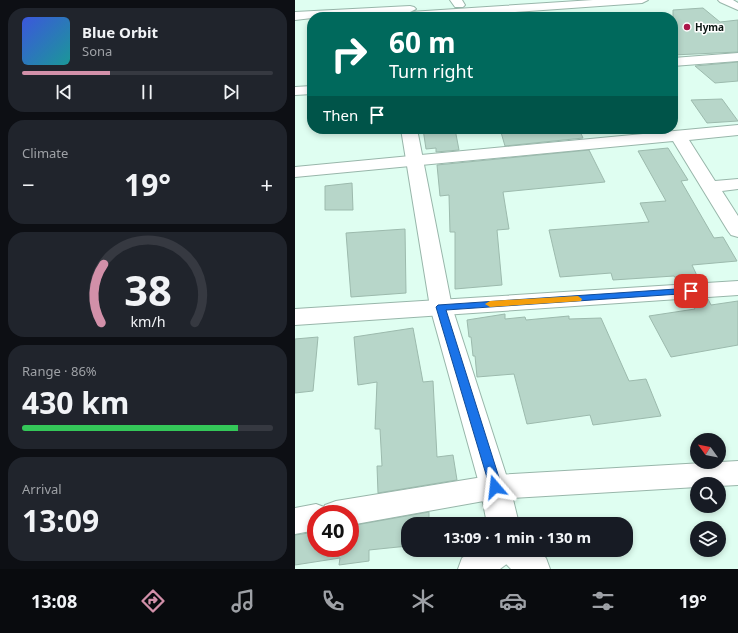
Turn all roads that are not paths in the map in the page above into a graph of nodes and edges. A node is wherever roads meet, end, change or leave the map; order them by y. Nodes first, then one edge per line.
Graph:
1 (534, 0) edge
2 (642, 0) edge
3 (724, 0) edge
4 (457, 3) edge
5 (738, 7) edge
6 (410, 12) edge
7 (444, 12) edge
8 (295, 16) edge
9 (307, 16) edge
10 (307, 23) edge
11 (295, 24) edge
12 (738, 57) edge
13 (678, 62) edge
14 (307, 90) edge
15 (295, 91) edge
16 (738, 130) edge
17 (410, 134) edge
18 (678, 136) junction
19 (415, 162) junction
20 (295, 172) edge
21 (738, 184) edge
22 (710, 187) junction
23 (738, 231) edge
24 (738, 288) edge
25 (441, 307) junction
26 (295, 317) edge
27 (738, 473) edge
28 (495, 487) junction
29 (359, 510) edge
30 (501, 517) edge
31 (307, 519) edge
32 (295, 521) edge
33 (491, 557) edge
34 (521, 557) edge
35 (474, 569) edge
36 (534, 569) edge

1 - 4 street
2 - 7 street
3 - 5 street
4 - 6 street
8 - 9 street
10 - 11 street
12 - 13 street
14 - 15 street
16 - 18 street
17 - 19 street
18 - 19 street
18 - 22 street
19 - 20 street
19 - 25 street
21 - 22 street
22 - 23 street
24 - 25 street
25 - 26 street
25 - 28 street
27 - 28 street
28 - 29 street
28 - 30 street
31 - 32 street
33 - 35 street
34 - 36 street

